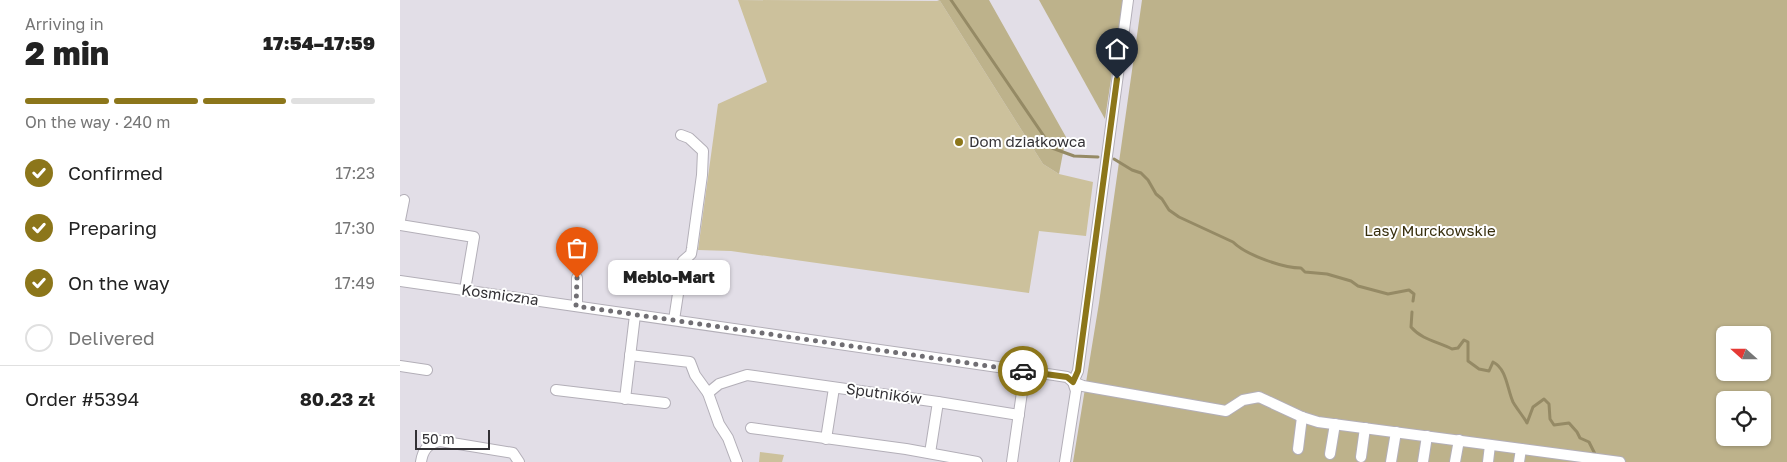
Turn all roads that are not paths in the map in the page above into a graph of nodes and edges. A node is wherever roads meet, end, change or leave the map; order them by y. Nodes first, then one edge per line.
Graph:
1 (1128, 0) edge
2 (681, 135) dead end
3 (404, 200) dead end
4 (400, 220) edge
5 (400, 225) edge
6 (577, 278) dead end
7 (400, 281) edge
8 (465, 290) junction
9 (576, 306) junction
10 (635, 314) junction
11 (674, 320) junction
12 (630, 355) junction
13 (400, 366) edge
14 (426, 370) dead end
15 (1026, 371) junction
16 (1073, 382) junction
17 (834, 388) junction
18 (556, 390) dead end
19 (708, 393) junction
20 (625, 399) junction
21 (938, 402) junction
22 (665, 403) dead end
23 (1019, 416) junction
24 (1302, 417) junction
25 (1335, 424) junction
26 (751, 428) dead end
27 (1365, 428) junction
28 (1396, 432) junction
29 (1428, 436) junction
30 (826, 438) junction
31 (1459, 440) junction
32 (1490, 445) junction
33 (1298, 449) dead end
34 (1521, 449) junction
35 (930, 453) junction
36 (1330, 454) dead end
37 (1361, 457) dead end
38 (1552, 457) edge
39 (1581, 459) edge
40 (421, 462) edge
41 (519, 462) edge
42 (737, 462) edge
43 (976, 462) edge
44 (1012, 462) edge
45 (1065, 462) edge
46 (1391, 462) edge
47 (1424, 462) edge
48 (1455, 462) edge
49 (1488, 462) edge
50 (1520, 462) edge
51 (1620, 462) edge

1 - 16 street
2 - 11 street
3 - 4 street
5 - 8 street
6 - 9 street
7 - 8 street, Kosmiczna
8 - 9 street, Kosmiczna
9 - 10 street, Kosmiczna
10 - 11 street, Kosmiczna
10 - 12 street
11 - 15 street, Kosmiczna
12 - 19 street
12 - 20 street
13 - 14 street
15 - 16 street, Kosmiczna
15 - 23 street
16 - 24 street, Kosmiczna
16 - 45 street
17 - 19 street, Sputników
17 - 21 street, Sputników
17 - 30 street
18 - 20 street
19 - 42 street
20 - 22 street
21 - 23 street, Sputników
21 - 35 street
23 - 44 street
24 - 25 street, Kosmiczna
24 - 33 street
25 - 27 street, Kosmiczna
25 - 36 street
26 - 30 street
27 - 28 street, Kosmiczna
27 - 37 street
28 - 29 street, Kosmiczna
28 - 46 street
29 - 31 street, Kosmiczna
29 - 47 street
30 - 35 street
31 - 32 street, Kosmiczna
31 - 48 street
32 - 34 street, Kosmiczna
32 - 49 street
34 - 38 street, Kosmiczna
34 - 50 street
35 - 43 street
38 - 39 street, Kosmiczna
39 - 51 street, Kosmiczna
40 - 41 street

